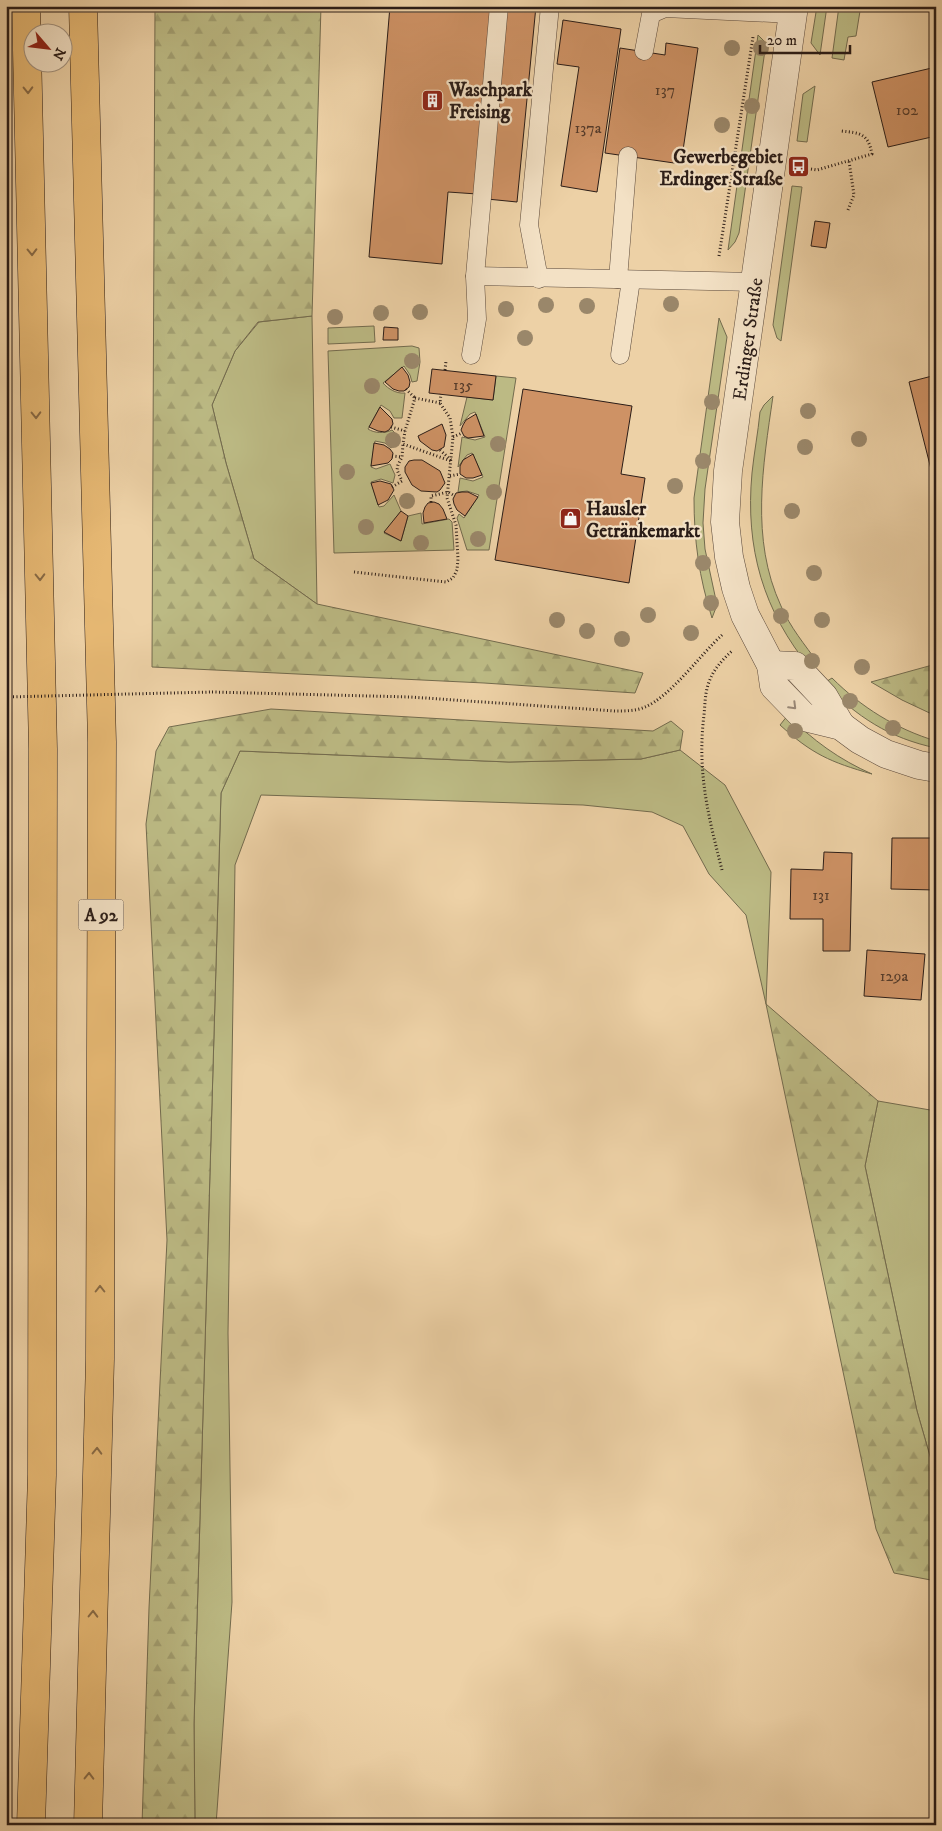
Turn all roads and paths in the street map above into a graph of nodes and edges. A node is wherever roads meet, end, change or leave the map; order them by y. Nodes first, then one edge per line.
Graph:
1 (26, 6) edge
2 (83, 6) edge
3 (499, 6) edge
4 (550, 6) edge
5 (793, 10) edge
6 (755, 12) junction
7 (644, 51) dead end
8 (841, 131) dead end
9 (628, 156) dead end
10 (849, 161) junction
11 (811, 169) dead end
12 (848, 210) dead end
13 (720, 256) dead end
14 (475, 276) junction
15 (538, 279) junction
16 (625, 279) junction
17 (756, 282) junction
18 (471, 355) dead end
19 (620, 355) dead end
20 (406, 389) dead end
21 (441, 394) dead end
22 (415, 398) junction
23 (440, 403) junction
24 (391, 427) dead end
25 (405, 431) junction
26 (462, 433) dead end
27 (454, 437) junction
28 (403, 444) junction
29 (440, 450) dead end
30 (392, 456) dead end
31 (402, 457) junction
32 (451, 461) junction
33 (460, 474) dead end
34 (450, 476) junction
35 (392, 487) dead end
36 (448, 492) junction
37 (455, 496) dead end
38 (431, 502) dead end
39 (354, 572) dead end
40 (749, 623) junction
41 (6, 697) edge
42 (936, 768) edge
43 (722, 870) dead end
44 (31, 1825) edge
45 (88, 1825) edge

1 -> 44 highway
45 -> 2 highway, A 92
3 - 14 lane
4 - 15 lane
5 - 6 lane
5 - 17 street, Erdinger Straße
6 - 7 lane
6 - 13 path
8 - 10 path
9 - 16 lane
10 - 11 path
10 - 12 path
14 - 15 lane
14 - 18 lane
15 - 16 lane
16 - 17 lane
16 - 19 lane
17 - 40 street, Erdinger Straße
20 - 22 path
21 - 23 path
22 - 23 path
22 - 25 path
23 - 27 path
24 - 25 path
25 - 28 path
26 - 27 path
27 - 32 path
28 - 31 path
28 - 32 path
29 - 32 path
30 - 31 path
31 - 35 path
32 - 34 path
33 - 34 path
34 - 36 path
36 - 37 path
36 - 38 path
36 - 39 path
40 - 41 path, bridge
40 - 42 street, Erdinger Straße
40 - 43 path

